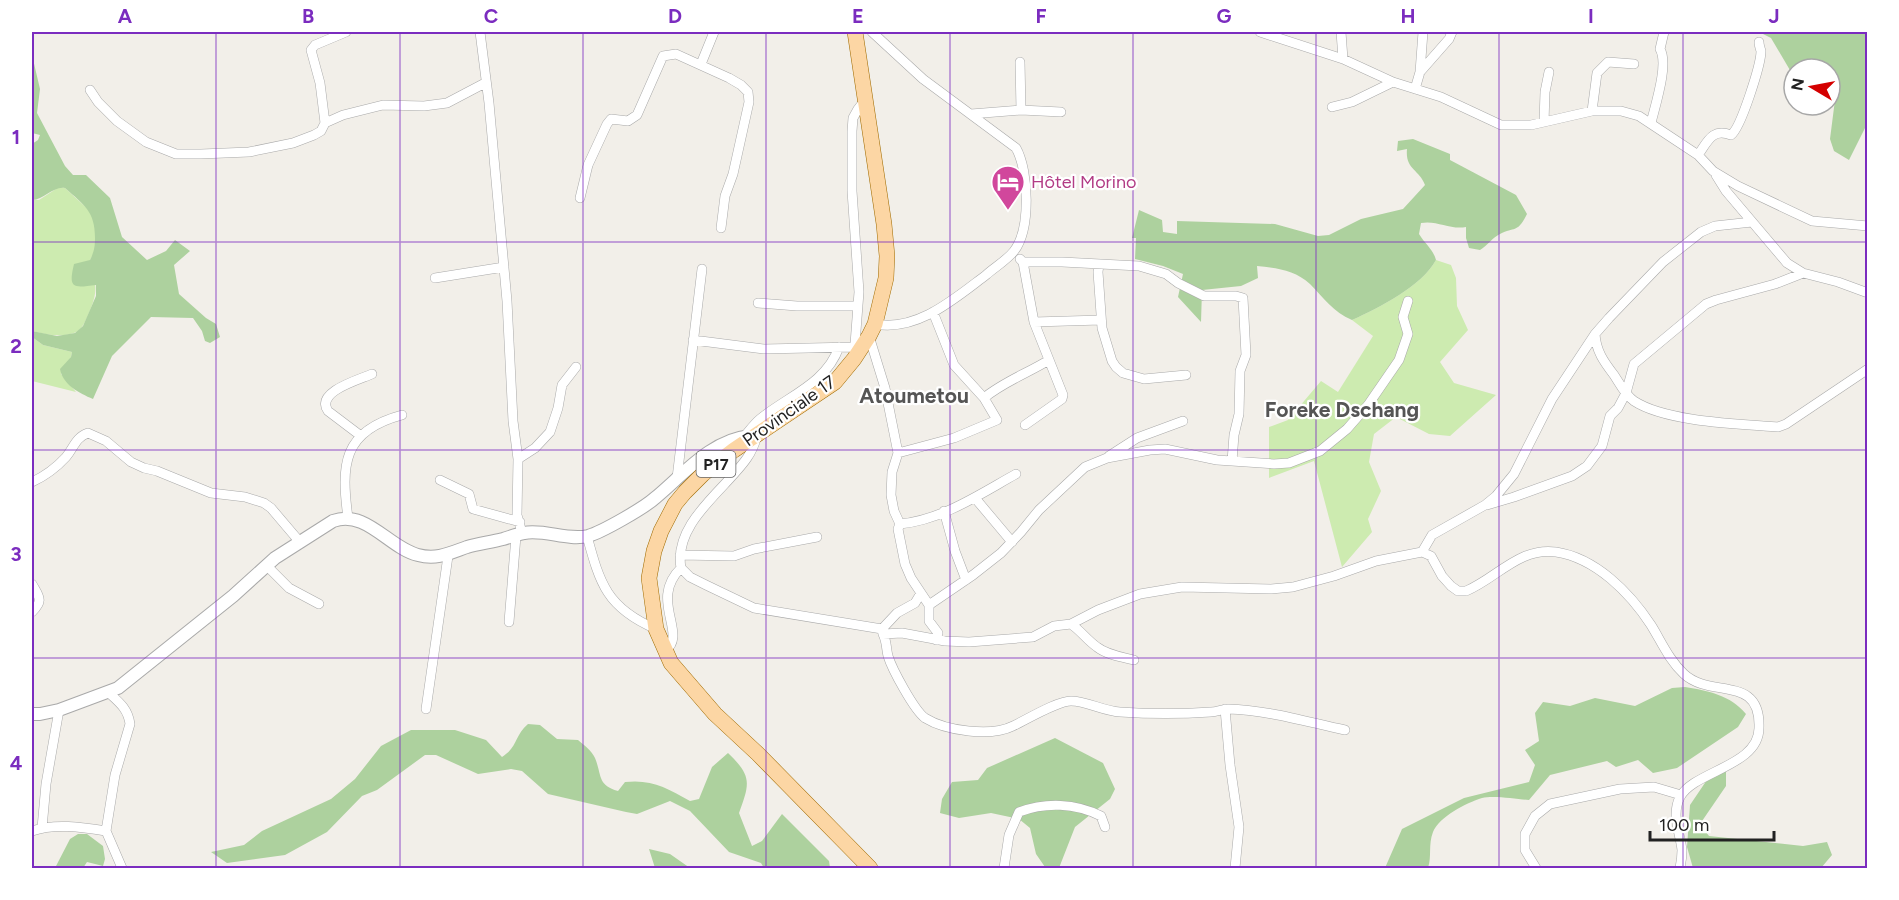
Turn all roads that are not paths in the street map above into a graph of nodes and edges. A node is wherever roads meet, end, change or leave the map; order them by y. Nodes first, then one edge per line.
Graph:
1 (346, 32) edge
2 (480, 32) edge
3 (714, 32) edge
4 (855, 32) edge
5 (872, 32) edge
6 (1260, 32) edge
7 (1341, 32) edge
8 (1424, 32) edge
9 (1452, 32) edge
10 (1664, 32) edge
11 (1759, 42) dead end
12 (1342, 59) junction
13 (1020, 62) dead end
14 (701, 64) junction
15 (1635, 64) dead end
16 (1420, 72) junction
17 (1549, 72) dead end
18 (1394, 82) junction
19 (485, 83) junction
20 (1415, 89) junction
21 (90, 90) dead end
22 (865, 100) junction
23 (1332, 107) dead end
24 (1021, 110) junction
25 (1592, 111) junction
26 (1061, 112) dead end
27 (971, 114) junction
28 (1544, 122) junction
29 (325, 123) junction
30 (1650, 123) junction
31 (1698, 155) junction
32 (1713, 171) junction
33 (580, 198) dead end
34 (1752, 222) junction
35 (1868, 226) edge
36 (721, 228) dead end
37 (1014, 251) junction
38 (1023, 262) junction
39 (1099, 264) junction
40 (504, 267) junction
41 (702, 269) dead end
42 (1803, 273) junction
43 (435, 278) dead end
44 (1868, 293) edge
45 (1408, 301) dead end
46 (758, 303) dead end
47 (858, 306) junction
48 (933, 312) junction
49 (1101, 320) junction
50 (1034, 322) junction
51 (872, 330) junction
52 (1595, 334) junction
53 (693, 340) junction
54 (839, 347) junction
55 (854, 353) junction
56 (1049, 360) junction
57 (576, 367) dead end
58 (1868, 369) edge
59 (372, 374) dead end
60 (1186, 375) dead end
61 (1626, 393) junction
62 (984, 398) junction
63 (402, 415) dead end
64 (1183, 421) dead end
65 (1025, 425) dead end
66 (361, 436) junction
67 (752, 436) junction
68 (898, 453) junction
69 (1107, 458) junction
70 (518, 459) junction
71 (1232, 461) junction
72 (1016, 474) dead end
73 (677, 478) junction
74 (440, 480) dead end
75 (32, 482) edge
76 (975, 498) junction
77 (1485, 505) junction
78 (944, 511) junction
79 (348, 518) junction
80 (900, 524) junction
81 (519, 530) junction
82 (587, 536) junction
83 (817, 537) dead end
84 (299, 541) junction
85 (1012, 542) junction
86 (1422, 552) junction
87 (680, 555) junction
88 (448, 556) junction
89 (267, 566) junction
90 (681, 568) junction
91 (966, 580) junction
92 (32, 584) edge
93 (921, 592) junction
94 (319, 604) dead end
95 (929, 605) junction
96 (32, 612) edge
97 (509, 622) dead end
98 (1071, 624) junction
99 (656, 629) junction
100 (883, 632) junction
101 (936, 640) junction
102 (665, 651) junction
103 (1134, 660) dead end
104 (109, 693) junction
105 (426, 709) dead end
106 (1225, 709) junction
107 (59, 710) junction
108 (32, 714) edge
109 (1345, 730) dead end
110 (1680, 795) junction
111 (1105, 827) dead end
112 (42, 828) junction
113 (32, 831) edge
114 (105, 831) junction
115 (122, 868) edge
116 (870, 868) edge
117 (1004, 868) edge
118 (1235, 868) edge
119 (1536, 868) edge
120 (1680, 868) edge

1 - 29 street
2 - 19 street
3 - 14 street
4 - 22 main road, Provinciale 17 / P17
5 - 27 street
6 - 12 street
7 - 12 street
8 - 16 street
9 - 16 street
10 - 30 street
11 - 31 street
12 - 18 street
13 - 24 street
14 - 33 street
14 - 36 street
15 - 25 street
16 - 20 street
17 - 28 street
18 - 20 street
18 - 23 street
19 - 29 street
19 - 40 street
20 - 28 street
21 - 29 street
22 - 47 street
22 - 51 main road, Provinciale 17 / P17
24 - 26 street
24 - 27 street
25 - 28 street
25 - 30 street
27 - 37 street
30 - 31 street
31 - 32 street
32 - 34 street
32 - 35 street
34 - 42 street
34 - 52 street
37 - 38 street
37 - 48 street
38 - 39 street
38 - 50 street
39 - 49 street
39 - 71 street
40 - 43 street
40 - 70 street
41 - 53 street
42 - 44 street
42 - 61 street
45 - 71 street
46 - 47 street
47 - 55 street
48 - 51 street
48 - 62 street
49 - 50 street
49 - 60 street
50 - 56 street
51 - 55 main road, Provinciale 17 / P17
51 - 68 street
52 - 61 street
52 - 77 street
53 - 54 street
53 - 73 street
54 - 55 street
54 - 67 street
55 - 67 main road, Provinciale 17 / P17
56 - 62 street
56 - 65 street
57 - 70 street
58 - 61 street
59 - 66 street
61 - 77 street
62 - 68 street
63 - 66 street
64 - 69 street
66 - 79 street
67 - 73 street
67 - 87 street
67 - 99 main road, Provinciale 17 / P17
68 - 80 street
69 - 71 street
69 - 85 street
70 - 81 street
72 - 76 street
73 - 82 street
74 - 81 street
75 - 84 street
76 - 78 street
76 - 85 street
77 - 86 street
78 - 80 street
78 - 91 street
79 - 84 street
79 - 88 street
80 - 93 street
81 - 82 street
81 - 88 street
81 - 97 street
82 - 99 street
83 - 87 street
84 - 89 street
85 - 91 street
86 - 98 street
86 - 110 street
87 - 90 street
88 - 105 street
89 - 94 street
89 - 104 street
90 - 100 street
90 - 102 street
91 - 95 street
92 - 96 street
93 - 95 street
93 - 100 street
95 - 101 street
98 - 101 street
98 - 103 street
99 - 102 main road, Provinciale 17 / P17
100 - 101 street
100 - 106 street
102 - 116 main road, Provinciale 17 / P17
104 - 107 street
104 - 114 street
106 - 109 street
106 - 118 street
107 - 108 street
107 - 112 street
110 - 119 street
110 - 120 street
111 - 117 street
112 - 113 street
112 - 114 street
114 - 115 street

